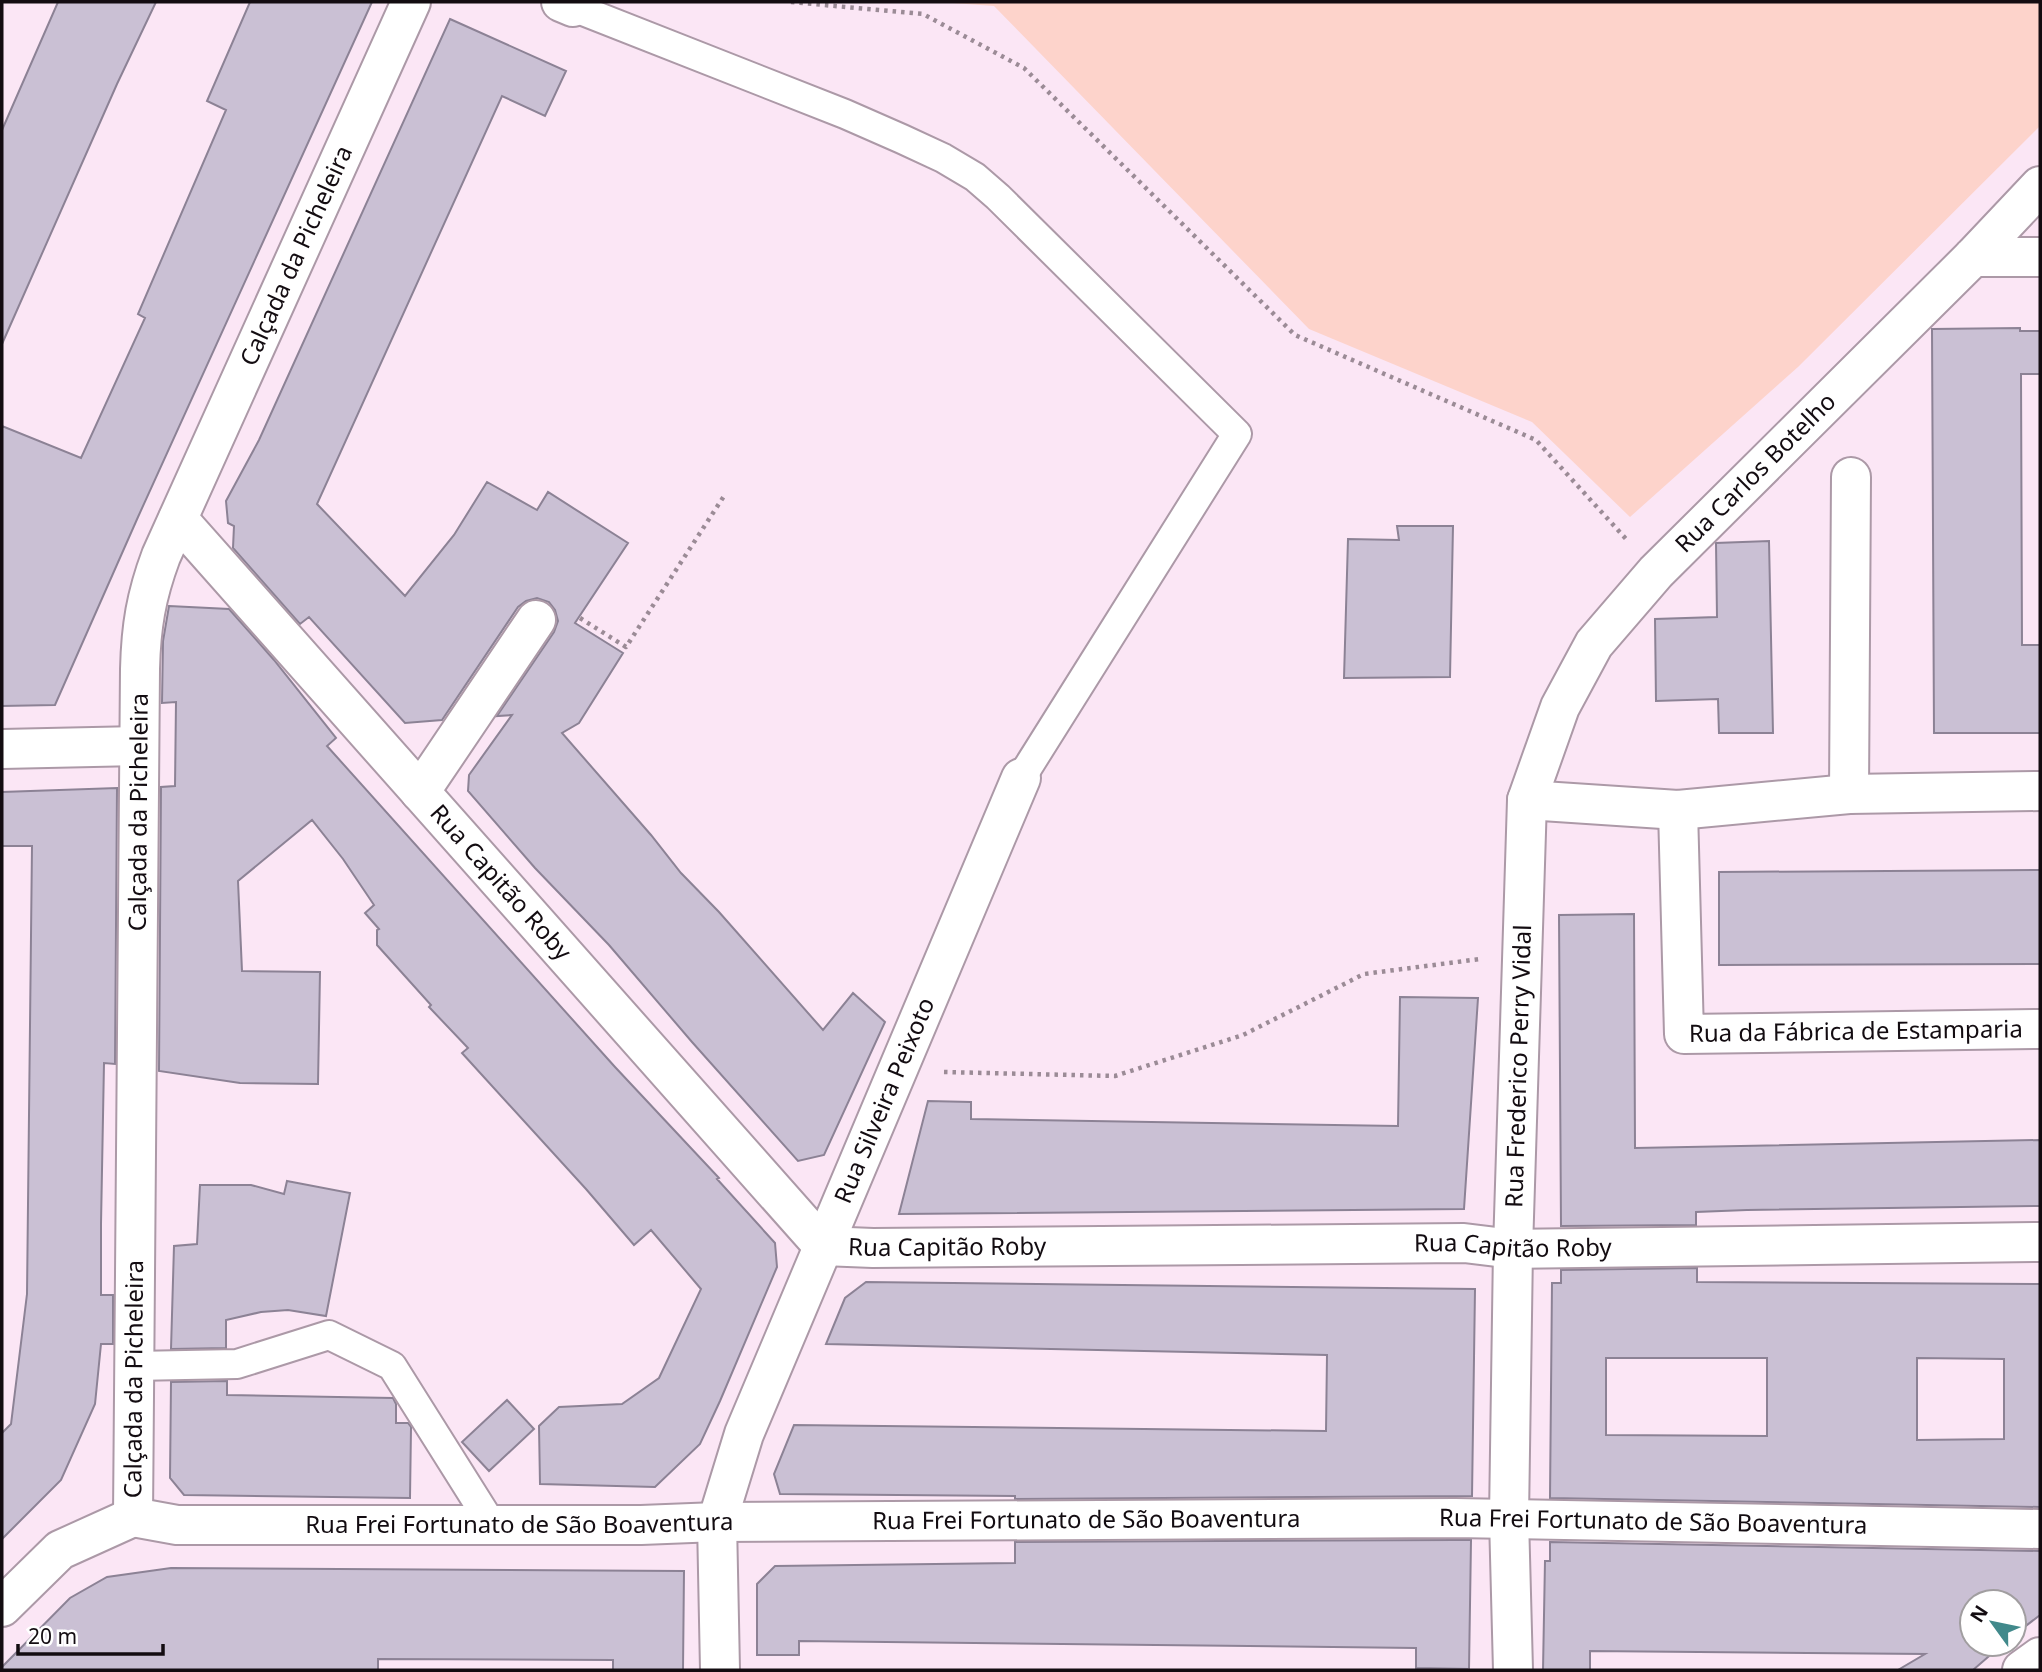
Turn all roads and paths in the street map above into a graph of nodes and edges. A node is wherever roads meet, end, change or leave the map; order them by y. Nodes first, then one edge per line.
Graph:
1 (411, 2) edge
2 (791, 2) edge
3 (570, 4) edge
4 (2040, 186) edge
5 (1973, 257) junction
6 (2040, 257) edge
7 (1851, 477) dead end
8 (724, 496) dead end
9 (178, 519) junction
10 (1656, 572) junction
11 (536, 620) joint
12 (139, 746) junction
13 (2, 749) edge
14 (1021, 778) joint
15 (2040, 791) edge
16 (421, 792) junction
17 (1849, 794) junction
18 (1527, 800) junction
19 (1678, 810) junction
20 (1522, 954) junction
21 (2040, 1029) edge
22 (898, 1070) junction
23 (2040, 1242) edge
24 (823, 1246) junction
25 (1513, 1249) junction
26 (134, 1366) junction
27 (133, 1517) junction
28 (1509, 1518) junction
29 (717, 1522) junction
30 (492, 1525) junction
31 (2040, 1529) edge
32 (2, 1607) edge
33 (2040, 1657) edge
34 (719, 1670) edge
35 (1513, 1670) edge
36 (2022, 1670) edge

1 - 9 street, Calçada da Picheleira
2 - 10 path
3 - 14 lane
4 - 5 street, Rua Carlos Botelho
5 - 6 street
5 - 10 street, Rua Carlos Botelho
7 - 17 street
8 - 11 path
9 - 12 street, Calçada da Picheleira
9 - 16 street, Rua Capitão Roby
10 - 18 street, Rua Carlos Botelho
11 - 16 street
12 - 13 street
12 - 26 street, Calçada da Picheleira
14 - 22 street, Rua Silveira Peixoto
15 - 17 street
16 - 24 street, Rua Capitão Roby
17 - 19 street
18 - 19 street
18 - 20 street, Rua Frederico Perry Vidal
19 - 21 street, Rua da Fábrica de Estamparia
20 - 22 path
20 - 25 street, Rua Frederico Perry Vidal
22 - 24 street, Rua Silveira Peixoto
23 - 25 street, Rua Capitão Roby
24 - 25 street, Rua Capitão Roby
24 - 29 street, Rua Silveira Peixoto
25 - 28 street, Rua Frederico Perry Vidal
26 - 27 street, Calçada da Picheleira
26 - 30 lane
27 - 30 street, Rua Frei Fortunato de São Boaventura
27 - 32 street, Calçada da Picheleira
28 - 29 street, Rua Frei Fortunato de São Boaventura
28 - 31 street, Rua Frei Fortunato de São Boaventura
28 - 35 street, Rua Frederico Perry Vidal
29 - 30 street, Rua Frei Fortunato de São Boaventura
29 - 34 street, Rua Silveira Peixoto
33 - 36 street

